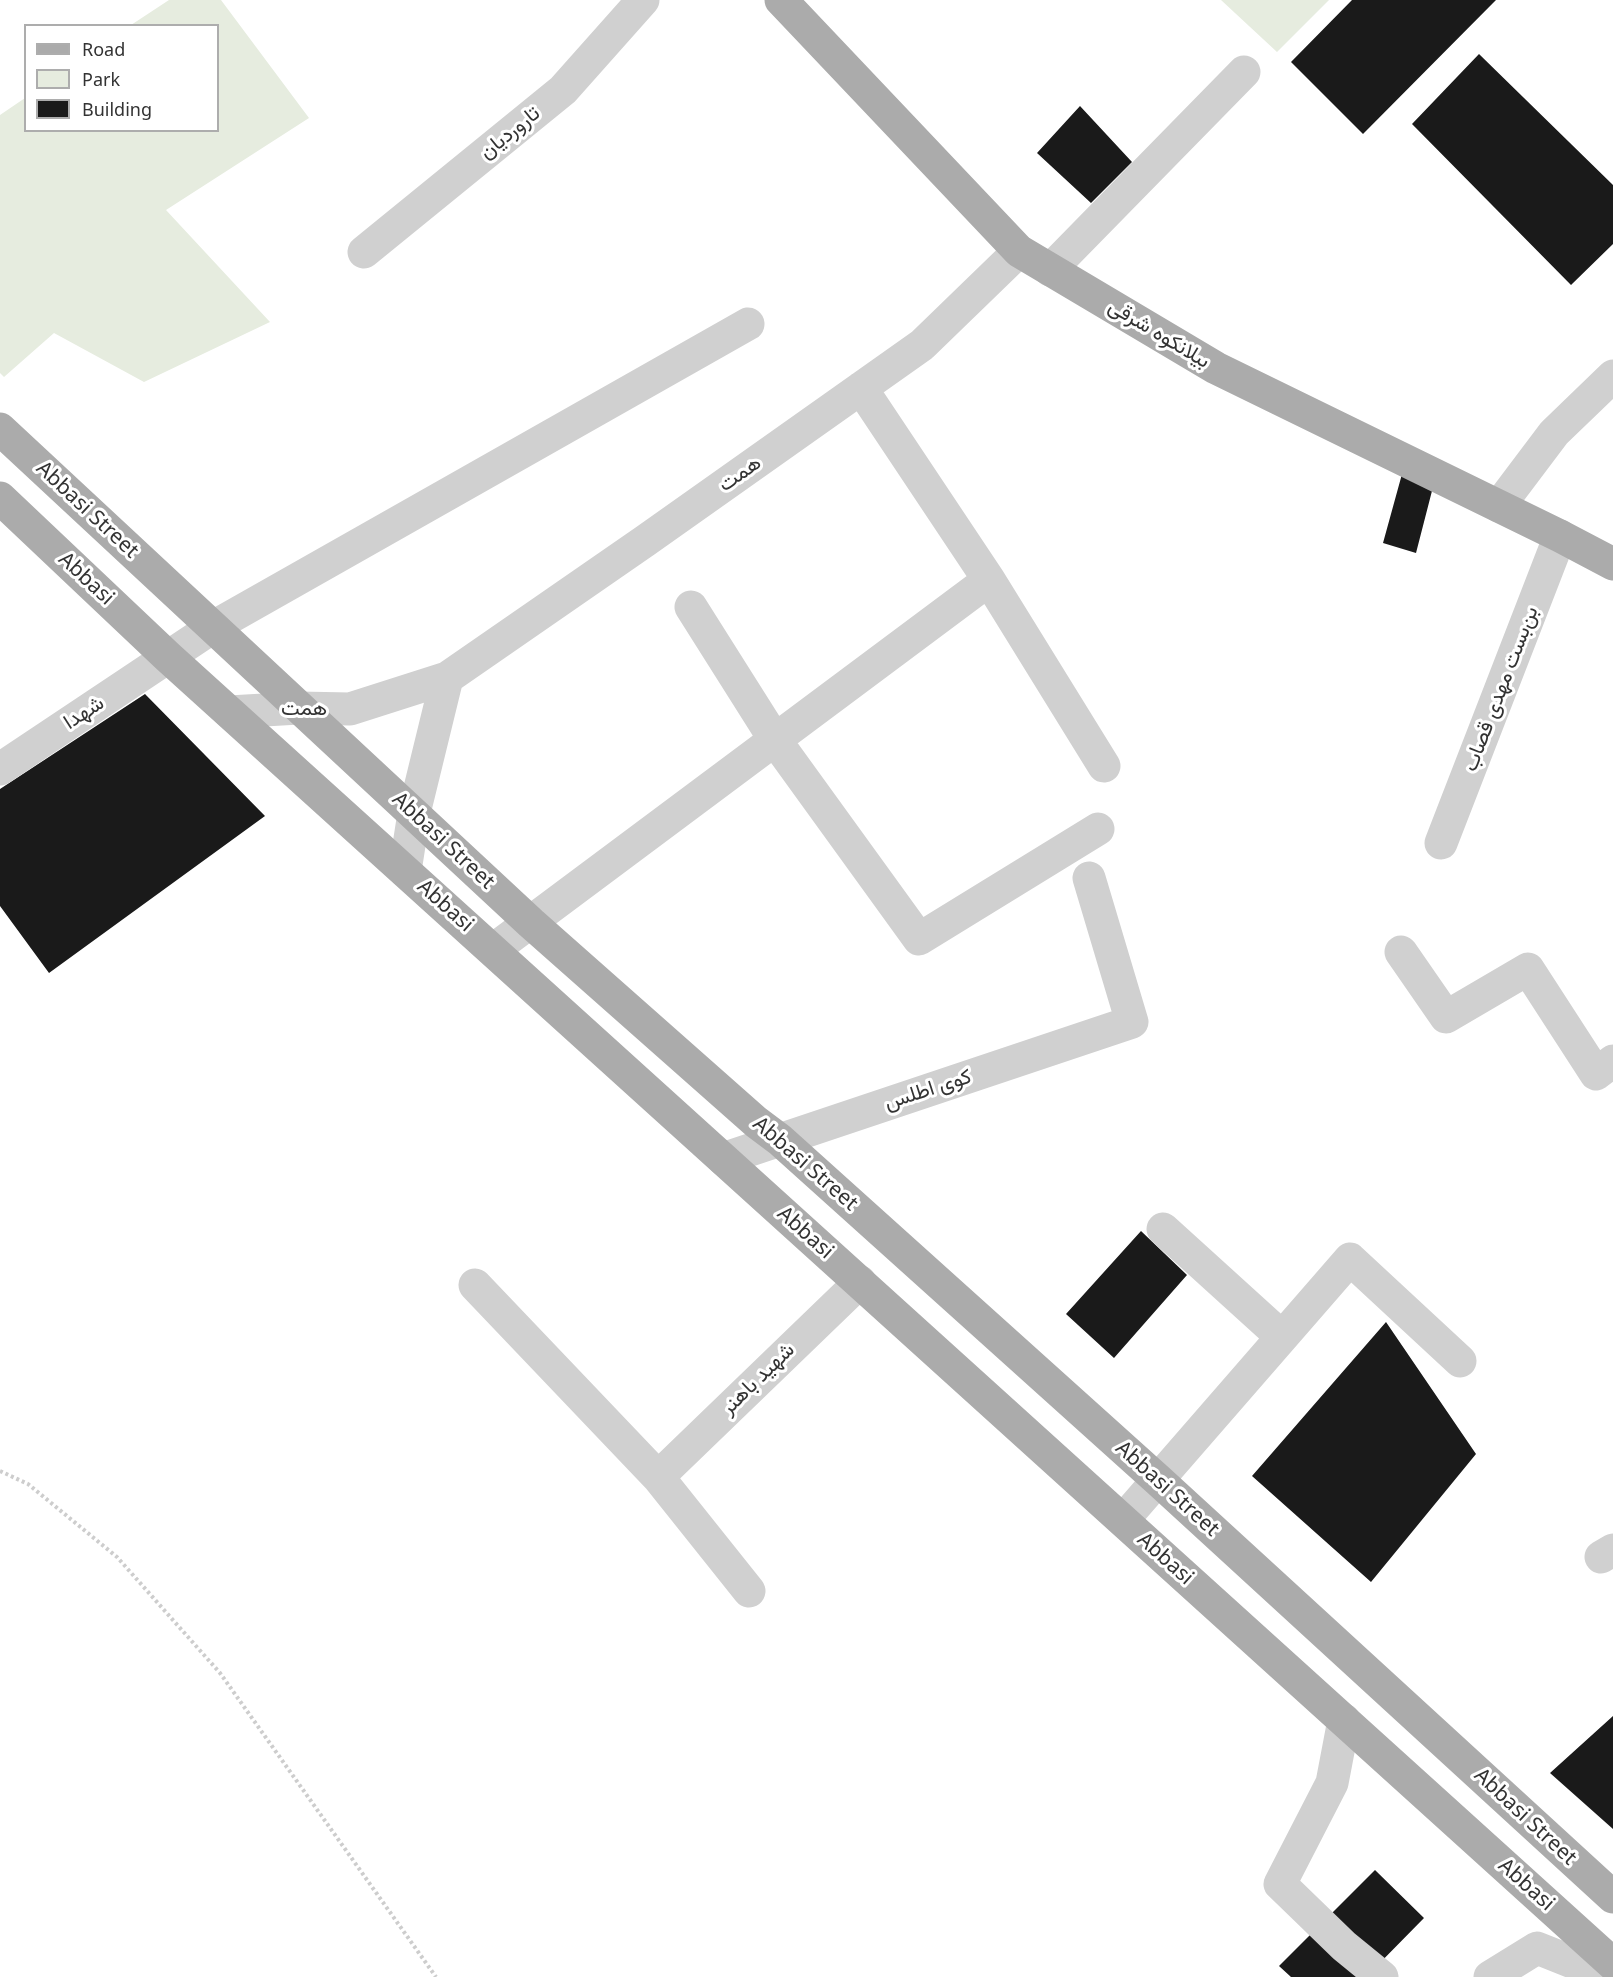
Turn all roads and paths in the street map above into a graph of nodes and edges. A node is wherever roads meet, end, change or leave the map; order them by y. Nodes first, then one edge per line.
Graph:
1 (643, 0) edge
2 (781, 0) edge
3 (1244, 72) dead end
4 (1019, 251) junction
5 (364, 252) dead end
6 (1050, 270) junction
7 (748, 324) dead end
8 (1613, 376) edge
9 (861, 388) junction
10 (0, 429) edge
11 (0, 498) edge
12 (1499, 506) junction
13 (1560, 536) junction
14 (1613, 564) edge
15 (989, 580) junction
16 (691, 607) dead end
17 (213, 627) junction
18 (168, 657) junction
19 (447, 678) junction
20 (299, 708) junction
21 (229, 711) junction
22 (775, 740) junction
23 (1104, 766) dead end
24 (0, 768) edge
25 (414, 813) junction
26 (1098, 829) dead end
27 (1441, 843) dead end
28 (405, 871) junction
29 (1089, 878) dead end
30 (531, 923) junction
31 (493, 950) junction
32 (1401, 952) dead end
33 (1613, 1061) edge
34 (780, 1140) junction
35 (723, 1159) junction
36 (1163, 1229) dead end
37 (860, 1282) junction
38 (475, 1285) dead end
39 (1282, 1336) junction
40 (1460, 1360) dead end
41 (0, 1471) edge
42 (658, 1477) junction
43 (1158, 1480) junction
44 (1123, 1520) junction
45 (749, 1591) dead end
46 (1344, 1720) junction
47 (1613, 1897) edge
48 (1613, 1964) edge
49 (436, 1977) edge
50 (1382, 1977) edge
51 (1490, 1977) edge
52 (1610, 1977) edge

1 - 5 street, تاروردیان
2 - 4 main road, بیلانکوه شرقی
3 - 6 street
4 - 6 main road, بیلانکوه شرقی
4 - 9 street, همت
6 - 12 main road, بیلانکوه شرقی
7 - 17 street, شهدا
8 - 12 street
9 - 15 street
9 - 19 street, همت
10 - 17 main road, Abbasi Street
11 - 18 main road, Abbasi
12 - 13 main road, بیلانکوه شرقی
13 - 14 main road, بیلانکوه شرقی
13 - 27 street, بن‌بست مهدی قصاب
15 - 22 street
15 - 23 street
16 - 22 street
17 - 18 street, شهدا
17 - 20 main road, Abbasi Street
18 - 21 main road, Abbasi
18 - 24 street, شهدا
19 - 20 street, همت
19 - 25 street
20 - 21 street, همت
20 - 25 main road, Abbasi Street
21 - 28 main road, Abbasi
22 - 26 street
22 - 30 street
25 - 28 street
25 - 30 main road, Abbasi Street
28 - 31 main road, Abbasi
29 - 34 street, کوی اطلس
30 - 31 street
30 - 34 main road, Abbasi Street
31 - 35 main road, Abbasi
32 - 33 street
34 - 35 street, کوی اطلس
34 - 43 main road, Abbasi Street
35 - 37 main road, Abbasi
36 - 39 street
37 - 42 street, شهید باهنر
37 - 44 main road, Abbasi
38 - 42 street
39 - 40 street
39 - 43 street
41 - 49 path
42 - 45 street
43 - 44 street
43 - 47 main road, Abbasi Street
44 - 46 main road, Abbasi
46 - 48 main road, Abbasi
46 - 50 street
51 - 52 street

